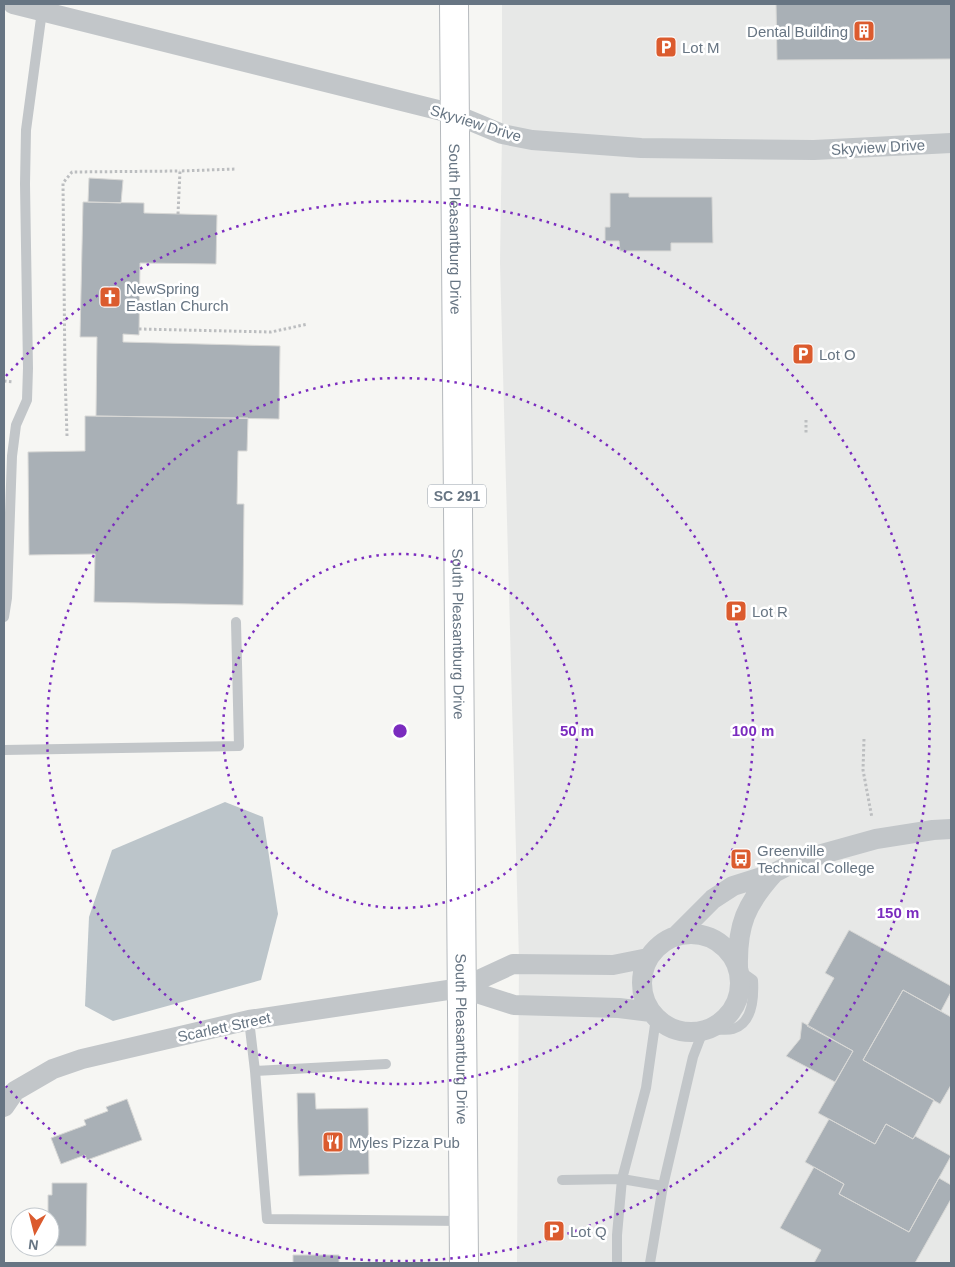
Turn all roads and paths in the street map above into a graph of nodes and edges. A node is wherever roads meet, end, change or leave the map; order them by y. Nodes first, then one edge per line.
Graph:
1 (13, 4) edge
2 (454, 4) edge
3 (42, 11) junction
4 (454, 114) junction
5 (951, 143) edge
6 (236, 169) dead end
7 (180, 172) junction
8 (178, 214) dead end
9 (308, 324) dead end
10 (139, 329) dead end
11 (806, 420) dead end
12 (806, 435) dead end
13 (67, 436) dead end
14 (4, 618) edge
15 (236, 622) dead end
16 (864, 739) dead end
17 (4, 750) edge
18 (951, 829) edge
19 (876, 839) junction
20 (774, 873) junction
21 (677, 936) junction
22 (648, 958) junction
23 (738, 968) junction
24 (461, 988) junction
25 (654, 1015) junction
26 (249, 1020) junction
27 (706, 1030) junction
28 (386, 1064) dead end
29 (255, 1071) junction
30 (4, 1106) edge
31 (622, 1179) junction
32 (562, 1180) dead end
33 (663, 1186) junction
34 (463, 1221) junction
35 (464, 1263) edge
36 (617, 1263) edge
37 (650, 1263) edge

1 - 3 street, Skyview Drive
2 - 4 main road, South Pleasantburg Drive / SC 291
3 - 4 street, Skyview Drive
3 - 14 lane
4 - 5 street, Skyview Drive
4 - 24 main road, South Pleasantburg Drive / SC 291
6 - 7 path
7 - 8 path
7 - 13 path
9 - 10 path
11 - 12 path
15 - 17 lane
16 - 19 path
18 - 19 street
19 - 20 street
20 - 21 street
20 - 23 street
21 - 22 street
21 - 23 street
22 - 24 street
22 - 25 street
23 - 27 street
24 - 25 street
24 - 26 street, Scarlett Street
24 - 34 main road, South Pleasantburg Drive / SC 291
25 - 27 street
25 - 31 lane
26 - 29 lane
26 - 30 street, Scarlett Street
27 - 33 lane
28 - 29 lane
29 - 34 lane
31 - 32 lane
31 - 33 lane
31 - 36 lane
33 - 37 lane
34 - 35 main road, South Pleasantburg Drive / SC 291

